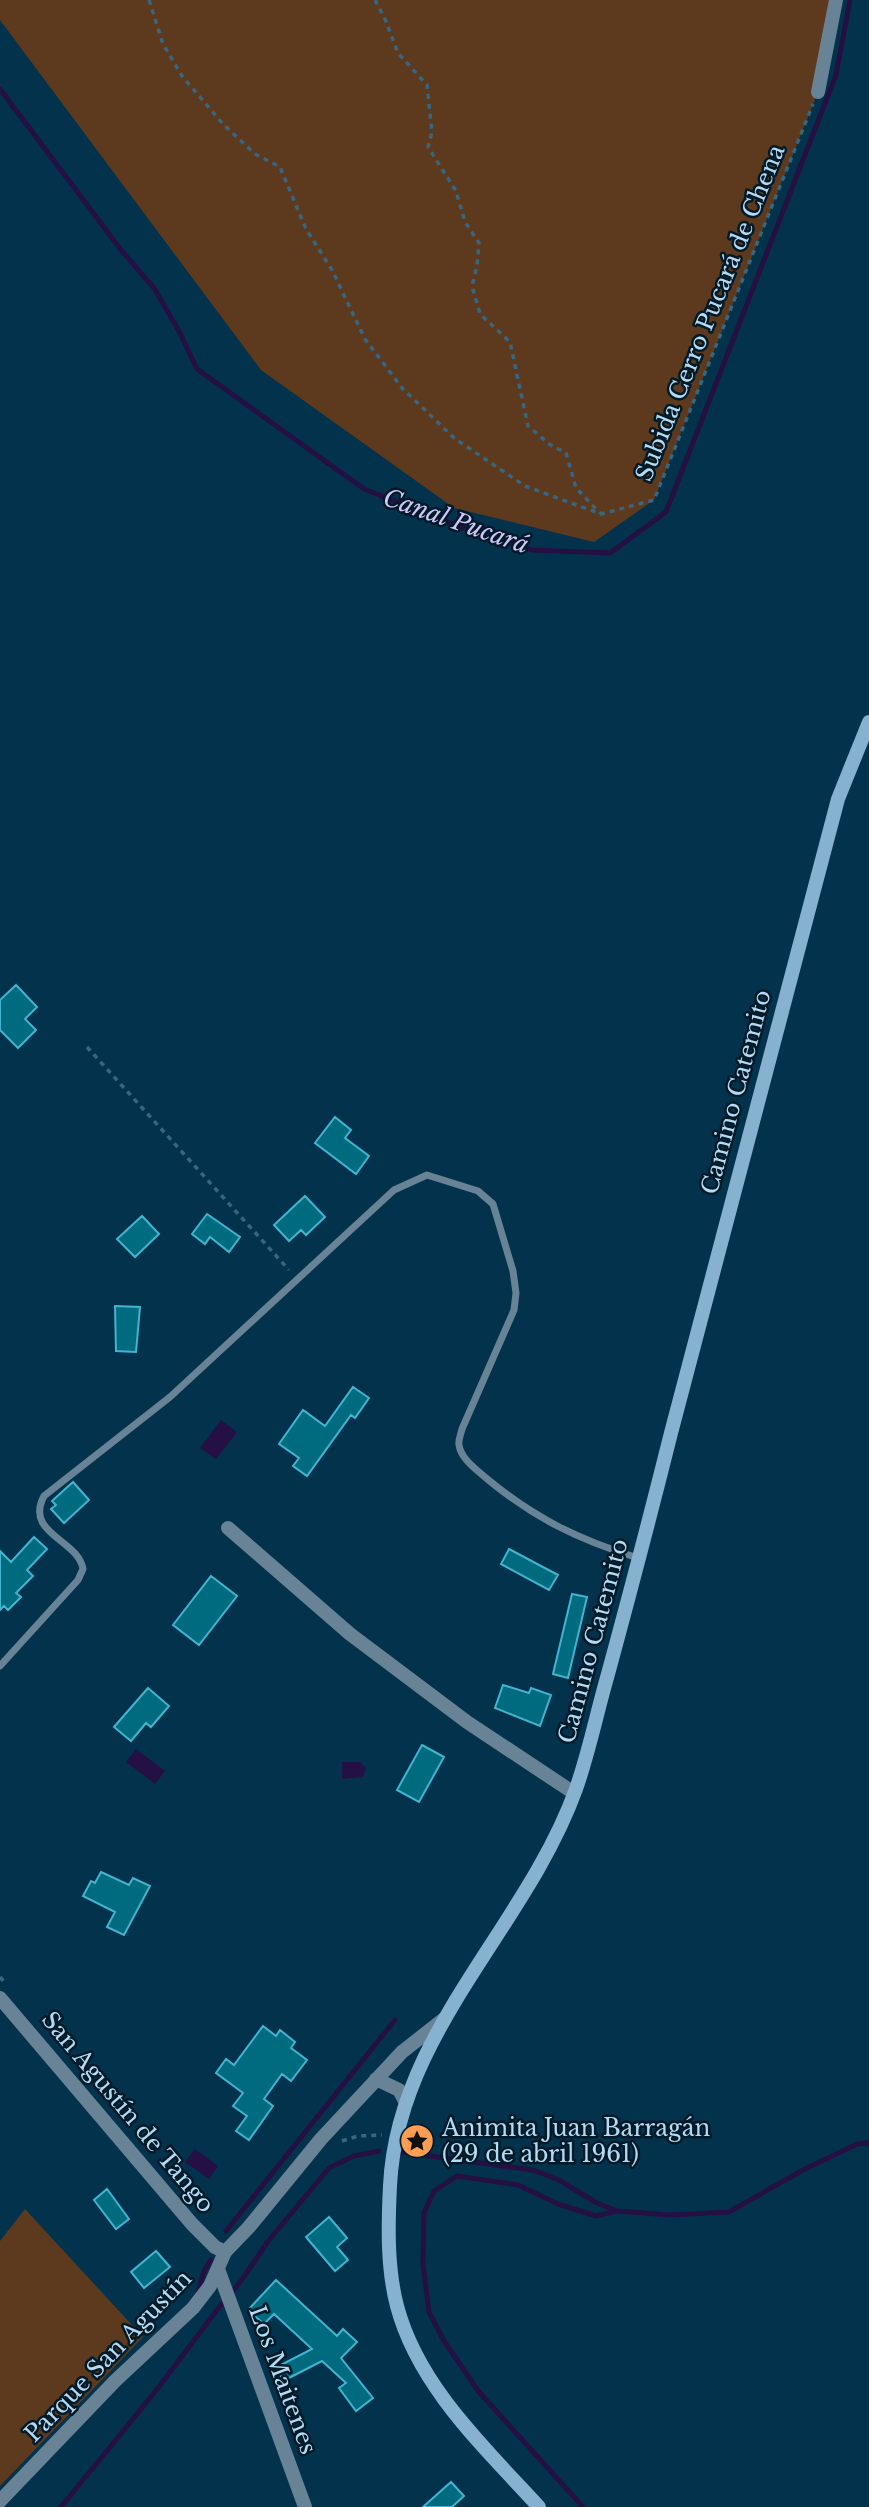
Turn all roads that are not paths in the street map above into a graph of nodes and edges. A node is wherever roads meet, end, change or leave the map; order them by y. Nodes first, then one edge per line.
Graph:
1 (836, 0) edge
2 (818, 92) road end
3 (869, 722) edge
4 (228, 1528) dead end
5 (639, 1559) junction
6 (0, 1666) edge
7 (575, 1793) junction
8 (0, 1997) edge
9 (443, 2019) junction
10 (376, 2079) junction
11 (405, 2101) junction
12 (225, 2252) junction
13 (218, 2269) junction
14 (0, 2501) edge
15 (305, 2507) edge
16 (539, 2507) edge

1 - 2 street
3 - 5 main road, Camino Catemito
4 - 7 street
5 - 6 lane
5 - 7 main road, Camino Catemito
7 - 9 main road, Camino Catemito
8 - 12 street, San Agustín de Tango
9 - 10 street, Parque San Agustín
9 - 11 main road, Camino Catemito
10 - 11 street
10 - 12 street, Parque San Agustín
11 - 16 main road, Camino Catemito
12 - 13 street, Parque San Agustín
13 - 14 street, Parque San Agustín
13 - 15 street, Los Maitenes

